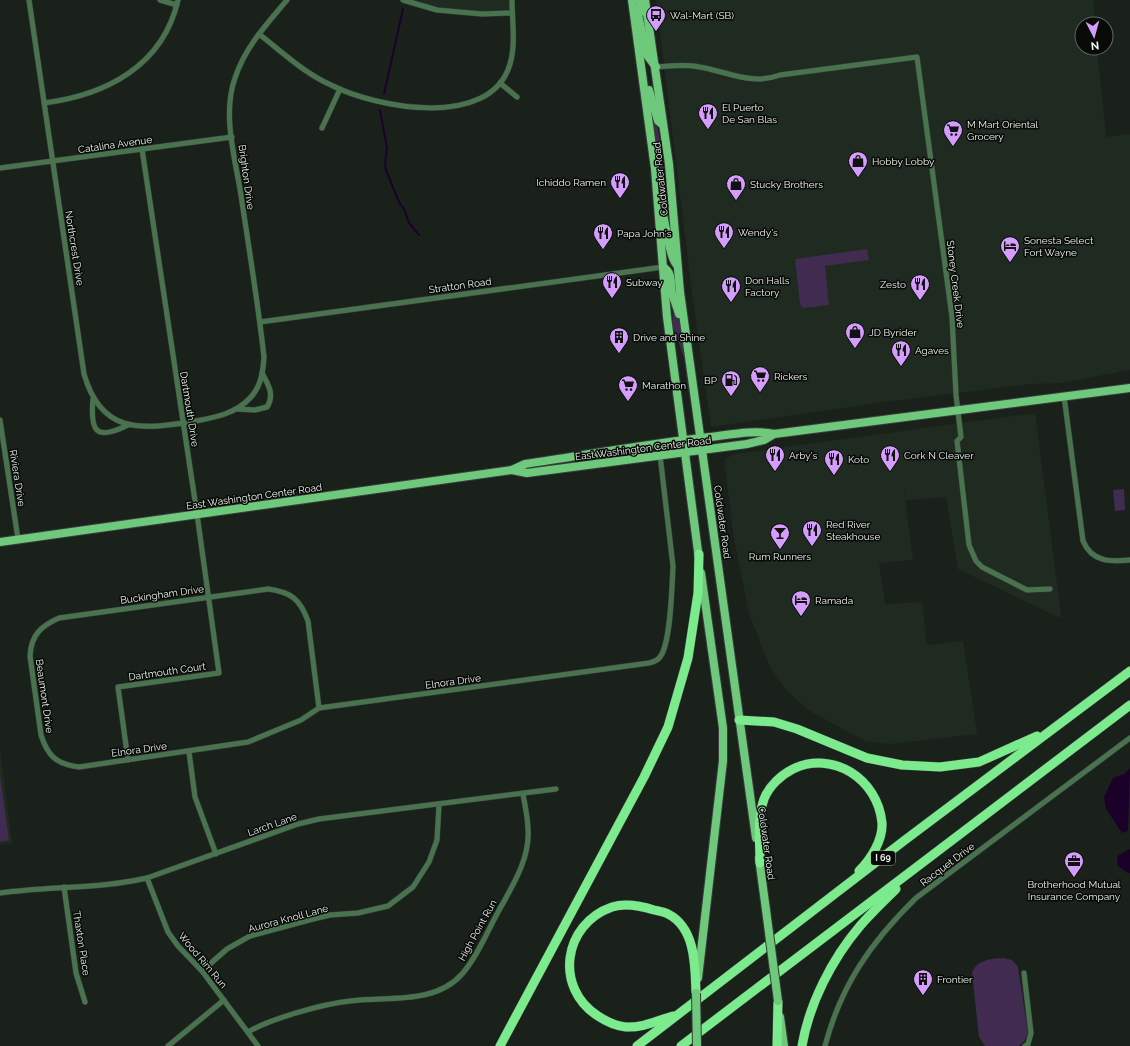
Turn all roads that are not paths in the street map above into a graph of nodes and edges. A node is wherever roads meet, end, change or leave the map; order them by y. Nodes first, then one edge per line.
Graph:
1 (29, 0) edge
2 (160, 0) edge
3 (287, 0) edge
4 (404, 0) edge
5 (512, 0) edge
6 (634, 0) edge
7 (646, 0) edge
8 (177, 3) edge
9 (512, 13) junction
10 (647, 14) junction
11 (259, 34) junction
12 (656, 67) junction
13 (641, 69) junction
14 (500, 83) junction
15 (340, 89) junction
16 (517, 97) dead end
17 (44, 103) junction
18 (664, 126) junction
19 (322, 128) dead end
20 (232, 137) junction
21 (142, 149) junction
22 (52, 161) junction
23 (0, 168) edge
24 (659, 211) junction
25 (678, 265) junction
26 (663, 267) junction
27 (260, 322) junction
28 (684, 322) junction
29 (262, 373) junction
30 (1130, 388) edge
31 (1064, 396) junction
32 (93, 399) junction
33 (237, 409) junction
34 (957, 410) junction
35 (0, 420) edge
36 (183, 423) junction
37 (128, 425) junction
38 (774, 434) junction
39 (702, 438) junction
40 (683, 440) junction
41 (703, 450) junction
42 (685, 452) junction
43 (660, 455) junction
44 (512, 470) junction
45 (197, 514) junction
46 (18, 539) junction
47 (0, 542) edge
48 (699, 554) junction
49 (1130, 560) edge
50 (1050, 589) dead end
51 (208, 597) junction
52 (36, 633) joint
53 (1130, 671) edge
54 (219, 673) joint
55 (1130, 706) edge
56 (319, 708) junction
57 (740, 720) junction
58 (1062, 724) junction
59 (1130, 738) edge
60 (188, 752) junction
61 (53, 758) joint
62 (128, 760) junction
63 (556, 789) dead end
64 (523, 794) junction
65 (439, 805) junction
66 (216, 854) junction
67 (760, 863) junction
68 (917, 868) junction
69 (147, 878) junction
70 (64, 887) junction
71 (843, 888) junction
72 (0, 893) edge
73 (697, 962) junction
74 (202, 971) junction
75 (1024, 973) dead end
76 (696, 993) joint
77 (224, 1000) junction
78 (778, 1001) junction
79 (85, 1002) dead end
80 (680, 1014) junction
81 (248, 1032) junction
82 (168, 1046) edge
83 (258, 1046) edge
84 (500, 1046) edge
85 (637, 1046) edge
86 (681, 1046) edge
87 (697, 1046) edge
88 (777, 1046) edge
89 (784, 1046) edge
90 (802, 1046) edge
91 (825, 1046) edge
92 (1025, 1046) edge

1 - 17 street, Northcrest Drive
2 - 8 street
3 - 11 street, Brighton Drive
4 - 9 street
5 - 9 street
6 - 10 main road
6 - 12 main road
6 - 13 main road, Coldwater Road
7 - 10 main road, Coldwater Road
8 - 17 street
9 - 14 street
10 - 12 main road, Coldwater Road
11 - 15 street
11 - 20 street, Brighton Drive
12 - 18 main road, Coldwater Road
12 - 34 street, Stoney Creek Drive
13 - 18 main road
13 - 24 main road, Coldwater Road
14 - 15 street
14 - 16 street
15 - 19 street
17 - 22 street, Northcrest Drive
18 - 25 main road, Coldwater Road
20 - 21 street, Catalina Avenue
20 - 27 street, Brighton Drive
21 - 22 street, Catalina Avenue
21 - 36 street, Dartmouth Drive
22 - 23 street, Catalina Avenue
22 - 32 street, Northcrest Drive
24 - 25 main road
24 - 26 main road, Coldwater Road
25 - 28 main road, Coldwater Road
26 - 27 street, Stratton Road
26 - 28 main road
26 - 40 main road, Coldwater Road
27 - 29 street, Brighton Drive
28 - 39 main road, Coldwater Road
29 - 33 street, Brighton Drive
29 - 33 street, Brighton Drive
30 - 31 main road, East Washington Center Road
31 - 34 main road, East Washington Center Road
31 - 49 street
32 - 37 street, Northcrest Drive
32 - 37 street
33 - 36 street, Brighton Drive
34 - 38 main road, East Washington Center Road
34 - 50 street, Stoney Creek Drive
35 - 46 street, Riviera Drive
36 - 37 street, Northcrest Drive
36 - 45 street, Dartmouth Drive
38 - 39 main road, East Washington Center Road
38 - 41 main road, East Washington Center Road
39 - 40 main road, East Washington Center Road
39 - 41 main road, Coldwater Road
40 - 42 main road, Coldwater Road
40 - 44 main road, East Washington Center Road
41 - 42 main road, East Washington Center Road
41 - 57 main road, Coldwater Road
42 - 43 main road, East Washington Center Road
42 - 48 main road, Coldwater Road
43 - 44 main road, East Washington Center Road
43 - 56 street, Elnora Drive
44 - 45 main road, East Washington Center Road
45 - 46 main road, East Washington Center Road
45 - 51 street, Dartmouth Drive
46 - 47 main road, East Washington Center Road
48 - 73 main road, Coldwater Road
48 - 84 highway
51 - 52 street, Buckingham Drive
51 - 54 street, Dartmouth Drive
51 - 56 street, Buckingham Drive
52 - 61 street, Beaumont Drive
53 - 58 highway, I 69
54 - 62 street, Dartmouth Court
55 - 68 highway
56 - 60 street, Elnora Drive
57 - 58 highway
57 - 67 main road, Coldwater Road
58 - 71 highway, I 69
59 - 91 street, Racquet Drive
60 - 62 street, Elnora Drive
60 - 66 street
61 - 62 street, Elnora Drive
63 - 64 street, Larch Lane
64 - 65 street, Larch Lane
64 - 81 street, High Point Run
65 - 66 street, Larch Lane
65 - 74 street, Aurora Knoll Lane
66 - 69 street, Larch Lane
67 - 71 highway
67 - 78 main road, Coldwater Road, bridge
68 - 86 highway
68 - 90 highway
69 - 70 street, Larch Lane
69 - 74 street, Wood Rim Run
70 - 72 street, Larch Lane
70 - 79 street, Thaxton Place
71 - 80 highway, I 69
73 - 76 highway
73 - 80 highway
74 - 77 street, Wood Rim Run
75 - 92 street
76 - 87 main road, bridge
77 - 81 street, Wood Rim Run
77 - 82 street
78 - 88 highway
78 - 89 main road, Coldwater Road
80 - 85 highway, I 69
81 - 83 street, Wood Rim Run

